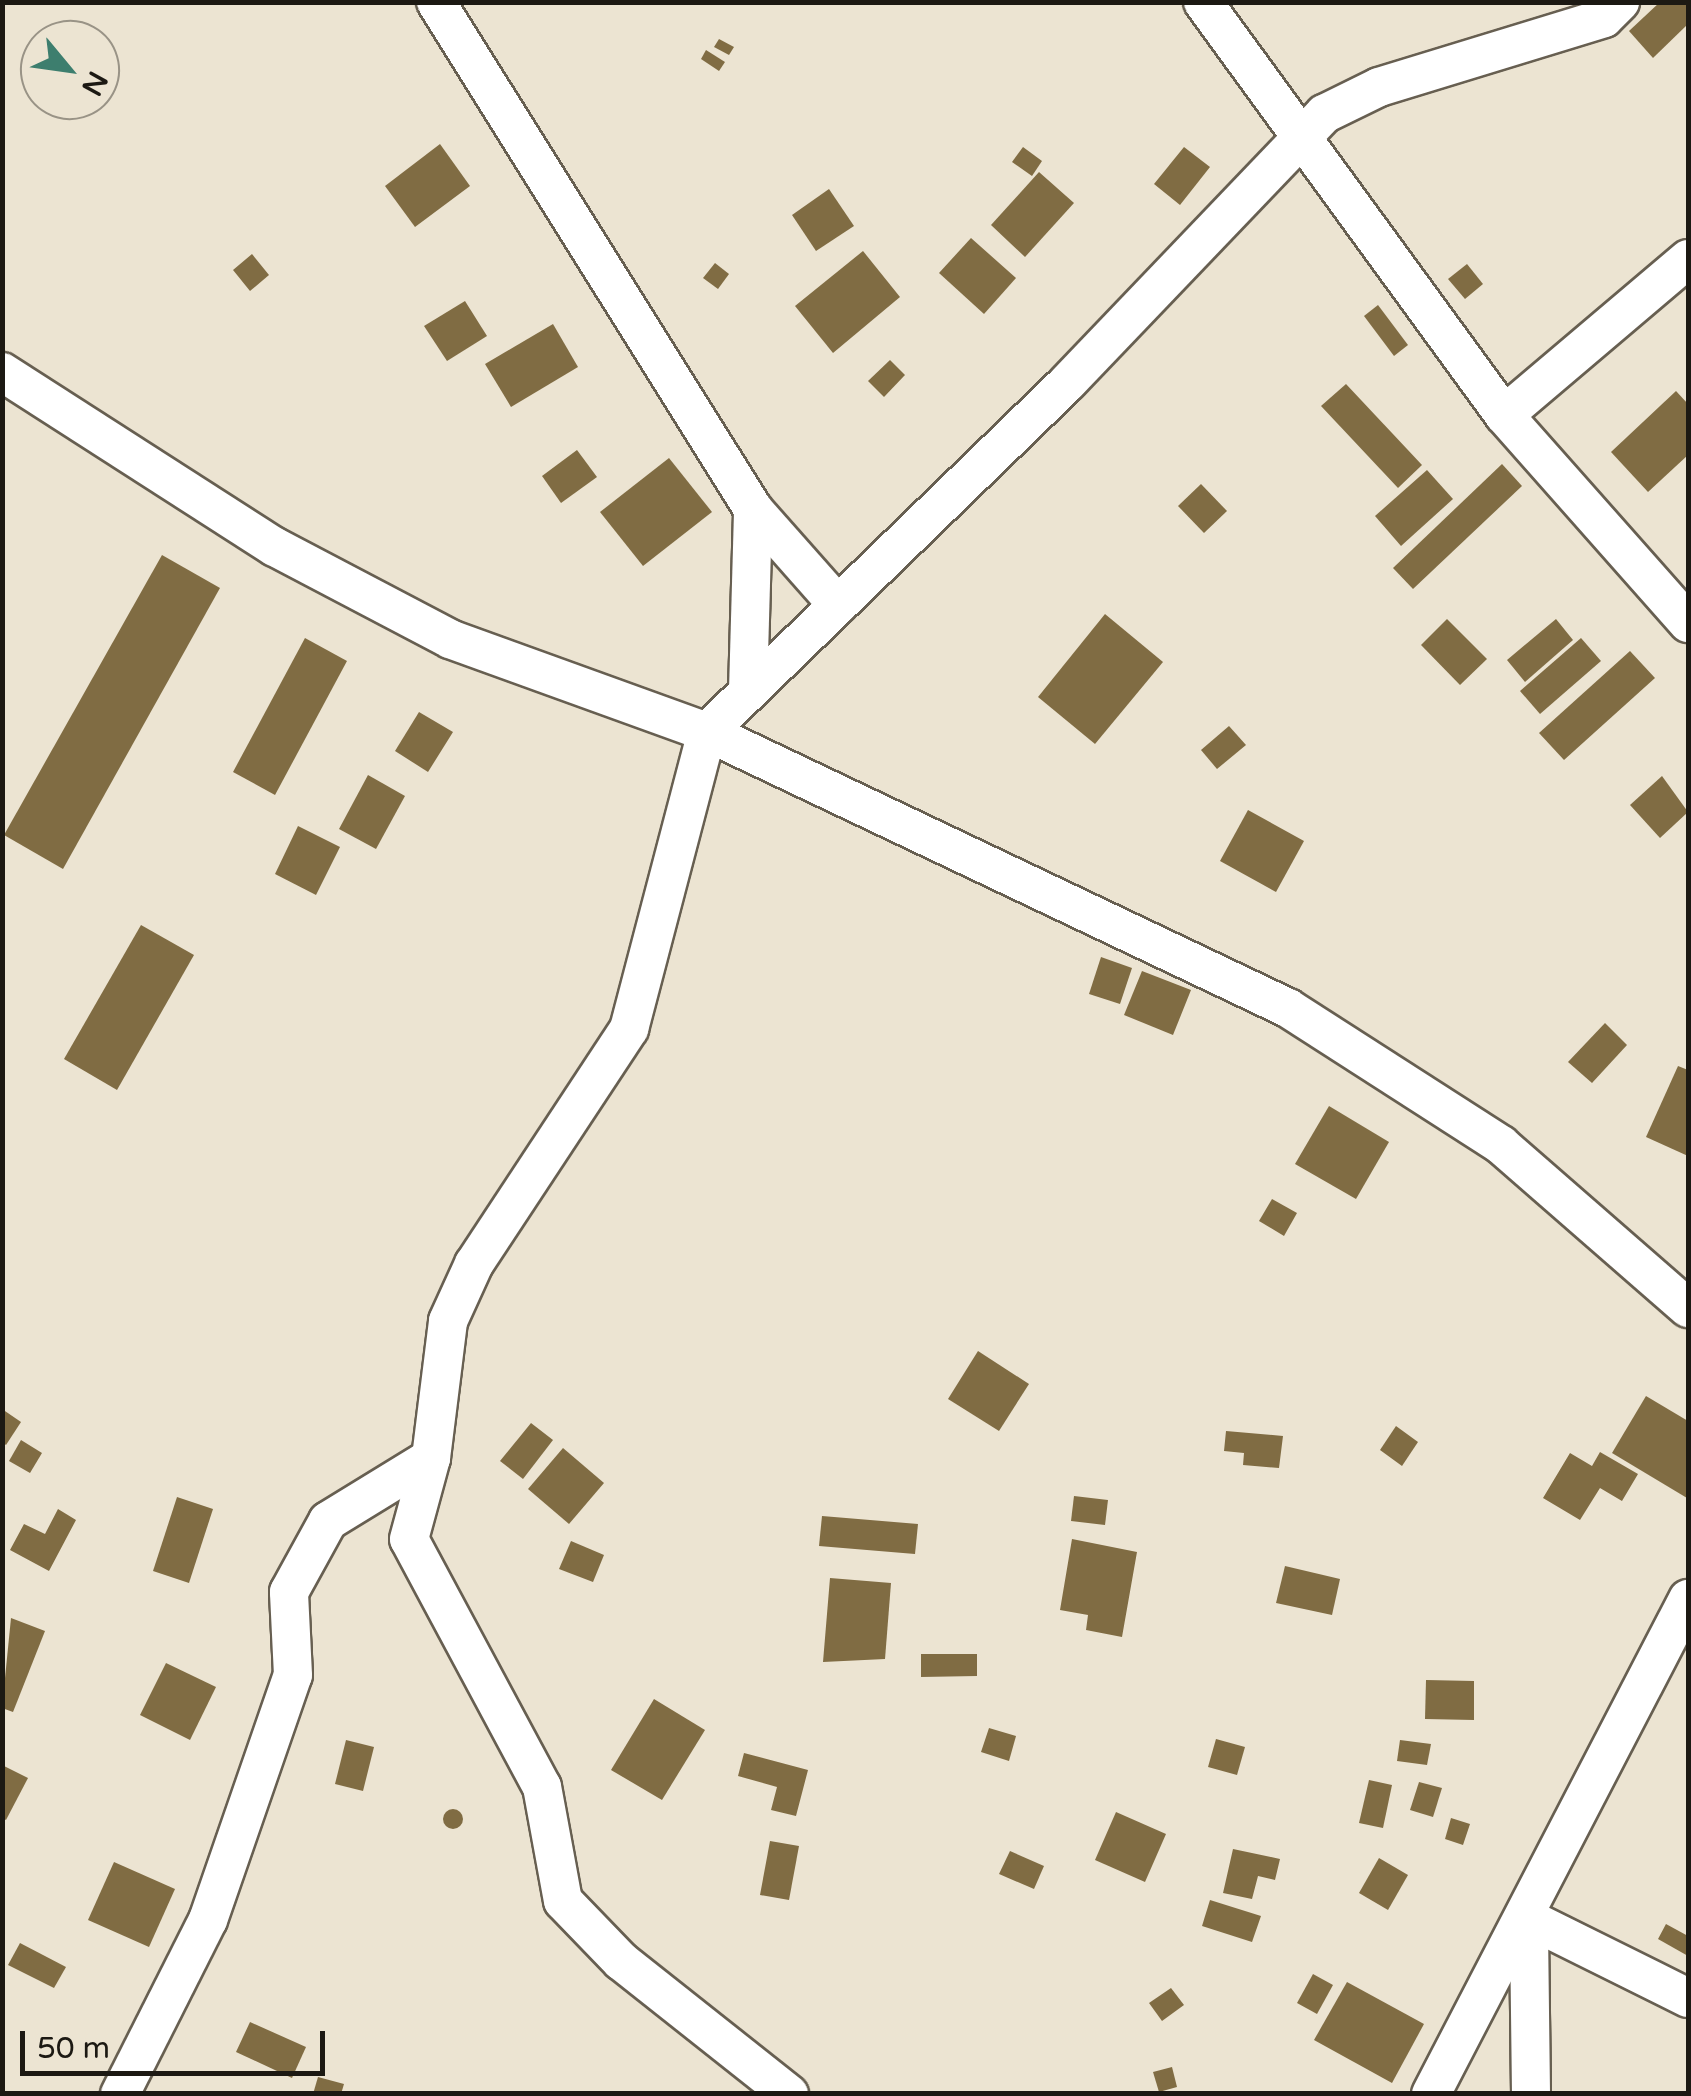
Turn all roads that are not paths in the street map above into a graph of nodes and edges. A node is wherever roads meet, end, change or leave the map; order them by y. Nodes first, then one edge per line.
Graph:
1 (436, 2) edge
2 (1204, 2) edge
3 (1620, 2) edge
4 (1308, 140) junction
5 (1688, 259) edge
6 (2, 372) edge
7 (1504, 415) junction
8 (753, 509) junction
9 (838, 605) junction
10 (1688, 623) edge
11 (748, 691) junction
12 (707, 732) junction
13 (1688, 1308) edge
14 (431, 1458) junction
15 (1688, 1599) edge
16 (1529, 1920) junction
17 (1688, 1998) edge
18 (120, 2094) edge
19 (789, 2094) edge
20 (1431, 2094) edge
21 (1532, 2094) edge

1 - 8 street
2 - 4 street
3 - 4 street
4 - 7 street
4 - 9 street
5 - 7 street
6 - 12 street
7 - 10 street
8 - 9 street
8 - 11 street
9 - 11 street
11 - 12 street
12 - 13 street
12 - 14 street
14 - 18 street
14 - 19 street
15 - 16 street
16 - 17 street
16 - 20 street
16 - 21 street

